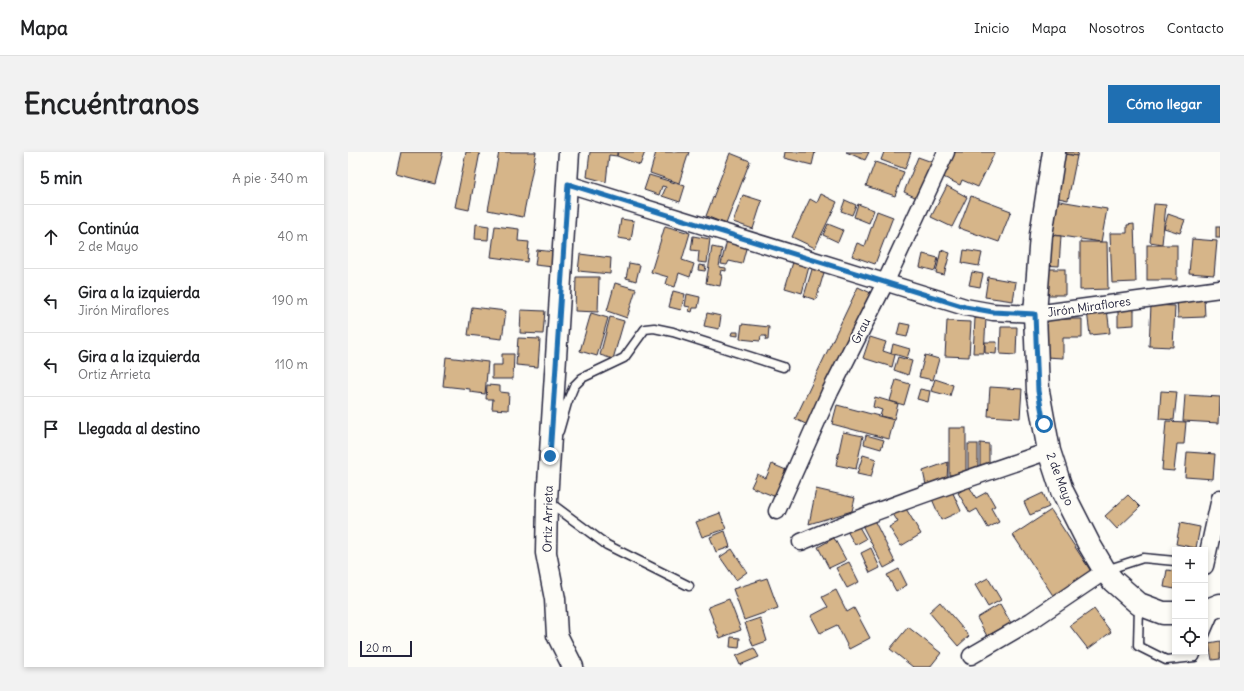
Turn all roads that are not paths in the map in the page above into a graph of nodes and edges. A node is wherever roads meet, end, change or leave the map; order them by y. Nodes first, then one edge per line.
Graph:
1 (569, 152) edge
2 (946, 152) edge
3 (1054, 152) edge
4 (568, 184) junction
5 (885, 283) junction
6 (1220, 289) edge
7 (1035, 314) junction
8 (784, 366) dead end
9 (1049, 451) junction
10 (550, 456) junction
11 (1220, 498) edge
12 (547, 500) junction
13 (777, 511) dead end
14 (801, 542) dead end
15 (1208, 551) edge
16 (1172, 560) edge
17 (1109, 576) junction
18 (689, 586) dead end
19 (1139, 604) junction
20 (1214, 607) edge
21 (1172, 613) edge
22 (1208, 626) edge
23 (1196, 655) edge
24 (971, 656) dead end
25 (573, 667) edge

1 - 4 street, Ortiz Arrieta
2 - 5 street, Grau
3 - 7 main road, 2 de Mayo
4 - 5 street, Jirón Miraflores
4 - 10 street, Ortiz Arrieta
5 - 7 street, Jirón Miraflores
5 - 13 street, Grau
6 - 7 street, Jirón Miraflores
7 - 9 main road, 2 de Mayo
8 - 10 lane
9 - 14 street
9 - 17 main road, 2 de Mayo
10 - 12 street, Ortiz Arrieta
11 - 15 street
12 - 18 lane
12 - 25 street, Ortiz Arrieta
16 - 17 lane
17 - 19 main road, 2 de Mayo
17 - 24 street
19 - 21 main road
19 - 23 lane
20 - 22 lane

